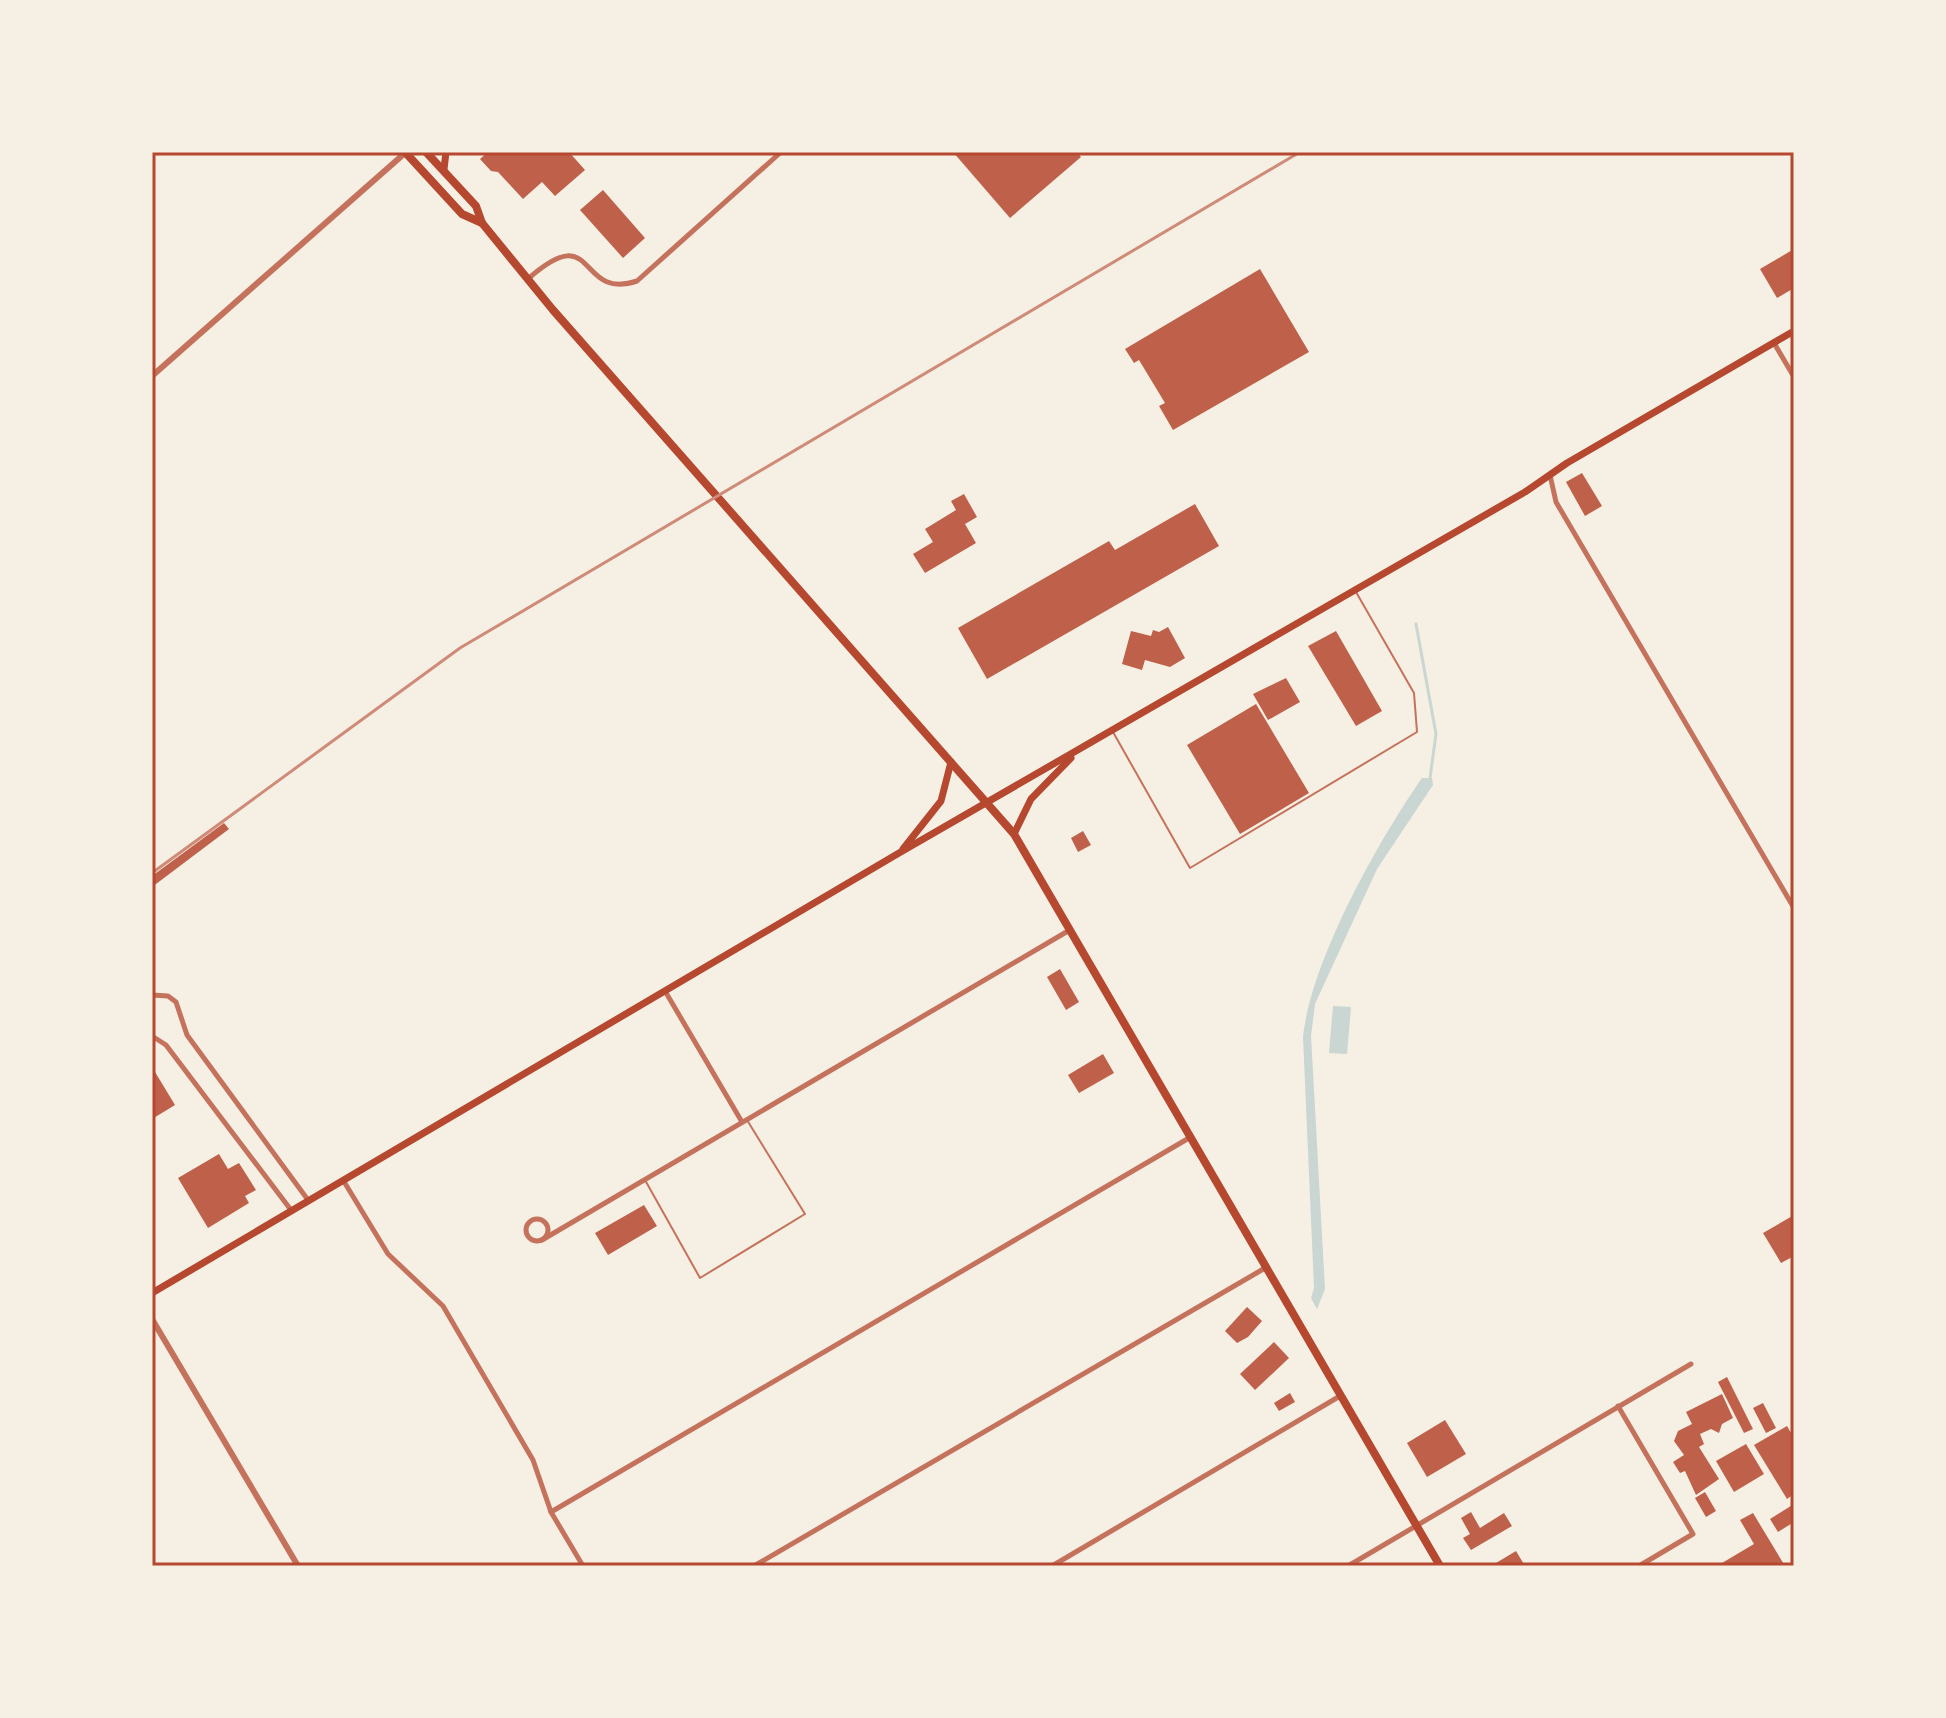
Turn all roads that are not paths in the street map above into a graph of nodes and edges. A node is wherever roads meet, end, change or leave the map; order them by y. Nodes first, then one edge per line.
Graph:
1 (405, 152) edge
2 (426, 152) edge
3 (446, 152) edge
4 (781, 152) edge
5 (444, 169) junction
6 (482, 223) junction
7 (529, 278) junction
8 (1794, 331) edge
9 (1774, 343) junction
10 (152, 376) edge
11 (1794, 377) edge
12 (1550, 475) junction
13 (1354, 589) junction
14 (1113, 731) junction
15 (1078, 751) junction
16 (951, 762) junction
17 (988, 803) junction
18 (1014, 834) junction
19 (899, 853) junction
20 (1794, 908) edge
21 (1068, 931) junction
22 (665, 991) junction
23 (152, 995) edge
24 (152, 1036) edge
25 (744, 1120) junction
26 (1189, 1138) junction
27 (644, 1179) junction
28 (343, 1180) junction
29 (308, 1200) junction
30 (291, 1210) junction
31 (548, 1228) junction
32 (564, 1230) junction
33 (542, 1240) junction
34 (1265, 1268) junction
35 (152, 1293) edge
36 (152, 1319) edge
37 (1691, 1364) dead end
38 (1340, 1396) junction
39 (1618, 1406) junction
40 (551, 1512) junction
41 (1416, 1525) junction
42 (298, 1566) edge
43 (583, 1566) edge
44 (754, 1566) edge
45 (1052, 1566) edge
46 (1348, 1566) edge
47 (1440, 1566) edge
48 (1639, 1566) edge

1 - 6 highway
1 - 10 street
2 - 5 highway
3 - 5 main road
4 - 7 street
5 - 6 highway
6 - 7 highway
7 - 16 highway
8 - 9 main road
9 - 11 street
9 - 12 main road
12 - 13 main road
12 - 20 street
13 - 14 main road
13 - 14 lane
14 - 15 main road
15 - 17 main road
15 - 18 main road
16 - 17 highway
16 - 19 main road
17 - 18 highway
17 - 19 main road
18 - 21 highway
19 - 22 main road
21 - 25 street
21 - 26 highway
22 - 25 street
22 - 28 main road
23 - 29 street
24 - 30 street
25 - 27 street
25 - 27 lane
26 - 34 highway
26 - 40 street
27 - 32 street
28 - 29 main road
28 - 40 street
29 - 30 main road
30 - 35 main road
31 - 32 street
31 - 33 street
31 - 33 street
32 - 33 street
34 - 38 highway
34 - 44 street
36 - 42 street
37 - 39 street
38 - 41 highway
38 - 45 street
39 - 41 street
39 - 48 street
40 - 43 street
41 - 46 street
41 - 47 highway

